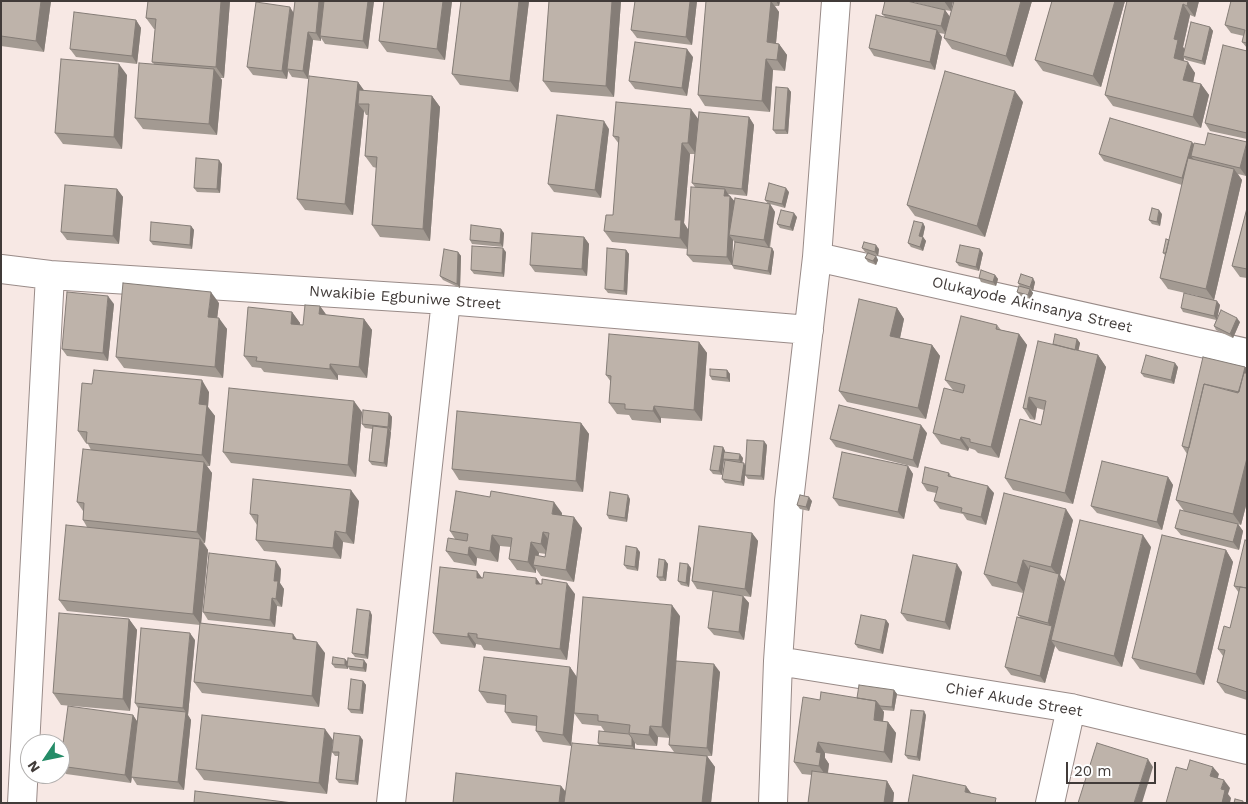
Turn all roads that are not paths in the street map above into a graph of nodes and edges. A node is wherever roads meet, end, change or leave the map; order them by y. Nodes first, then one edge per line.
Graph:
1 (836, 1) edge
2 (817, 257) junction
3 (1, 269) edge
4 (50, 275) junction
5 (446, 300) junction
6 (809, 330) junction
7 (1247, 353) edge
8 (778, 661) junction
9 (1071, 708) junction
10 (1247, 750) edge
11 (22, 803) edge
12 (391, 803) edge
13 (773, 803) edge
14 (1050, 803) edge

1 - 2 street
2 - 6 street
2 - 7 street, Olukayode Akinsanya Street
3 - 4 street, Nwakibie Egbuniwe Street
4 - 5 street, Nwakibie Egbuniwe Street
4 - 11 street
5 - 6 street, Nwakibie Egbuniwe Street
5 - 12 street
6 - 8 street
8 - 9 street, Chief Akude Street
8 - 13 street
9 - 10 street, Chief Akude Street
9 - 14 street

